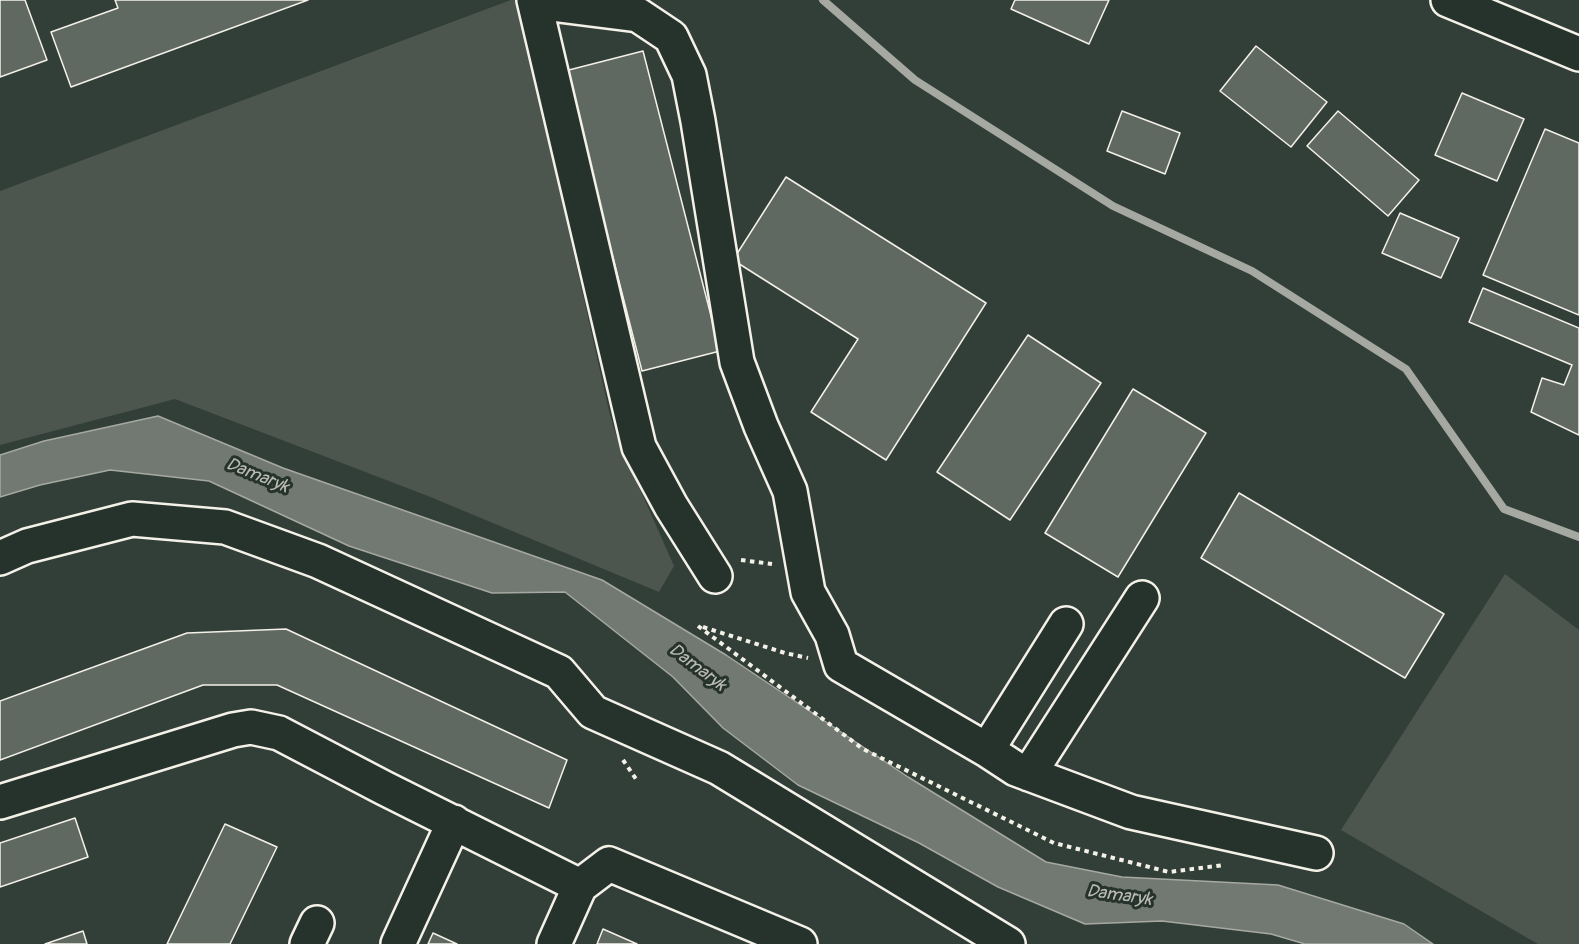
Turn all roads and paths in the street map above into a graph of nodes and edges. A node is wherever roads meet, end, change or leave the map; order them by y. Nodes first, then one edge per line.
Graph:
1 (1448, 0) edge
2 (535, 1) edge
3 (1579, 54) edge
4 (0, 558) edge
5 (715, 576) joint
6 (808, 592) junction
7 (1142, 598) dead end
8 (1066, 624) dead end
9 (698, 626) dead end
10 (841, 665) junction
11 (987, 750) junction
12 (1029, 774) junction
13 (0, 802) edge
14 (454, 822) junction
15 (1316, 853) dead end
16 (580, 886) junction
17 (398, 944) edge
18 (554, 944) edge
19 (800, 944) edge
20 (1008, 944) edge

1 - 3 street
2 - 5 street
2 - 6 street
4 - 20 street
5 - 6 path
6 - 10 street
7 - 12 street
8 - 11 street
9 - 10 path
10 - 11 street
11 - 12 street
12 - 15 street
13 - 14 street
14 - 16 street
14 - 17 street
16 - 18 street
16 - 19 street

